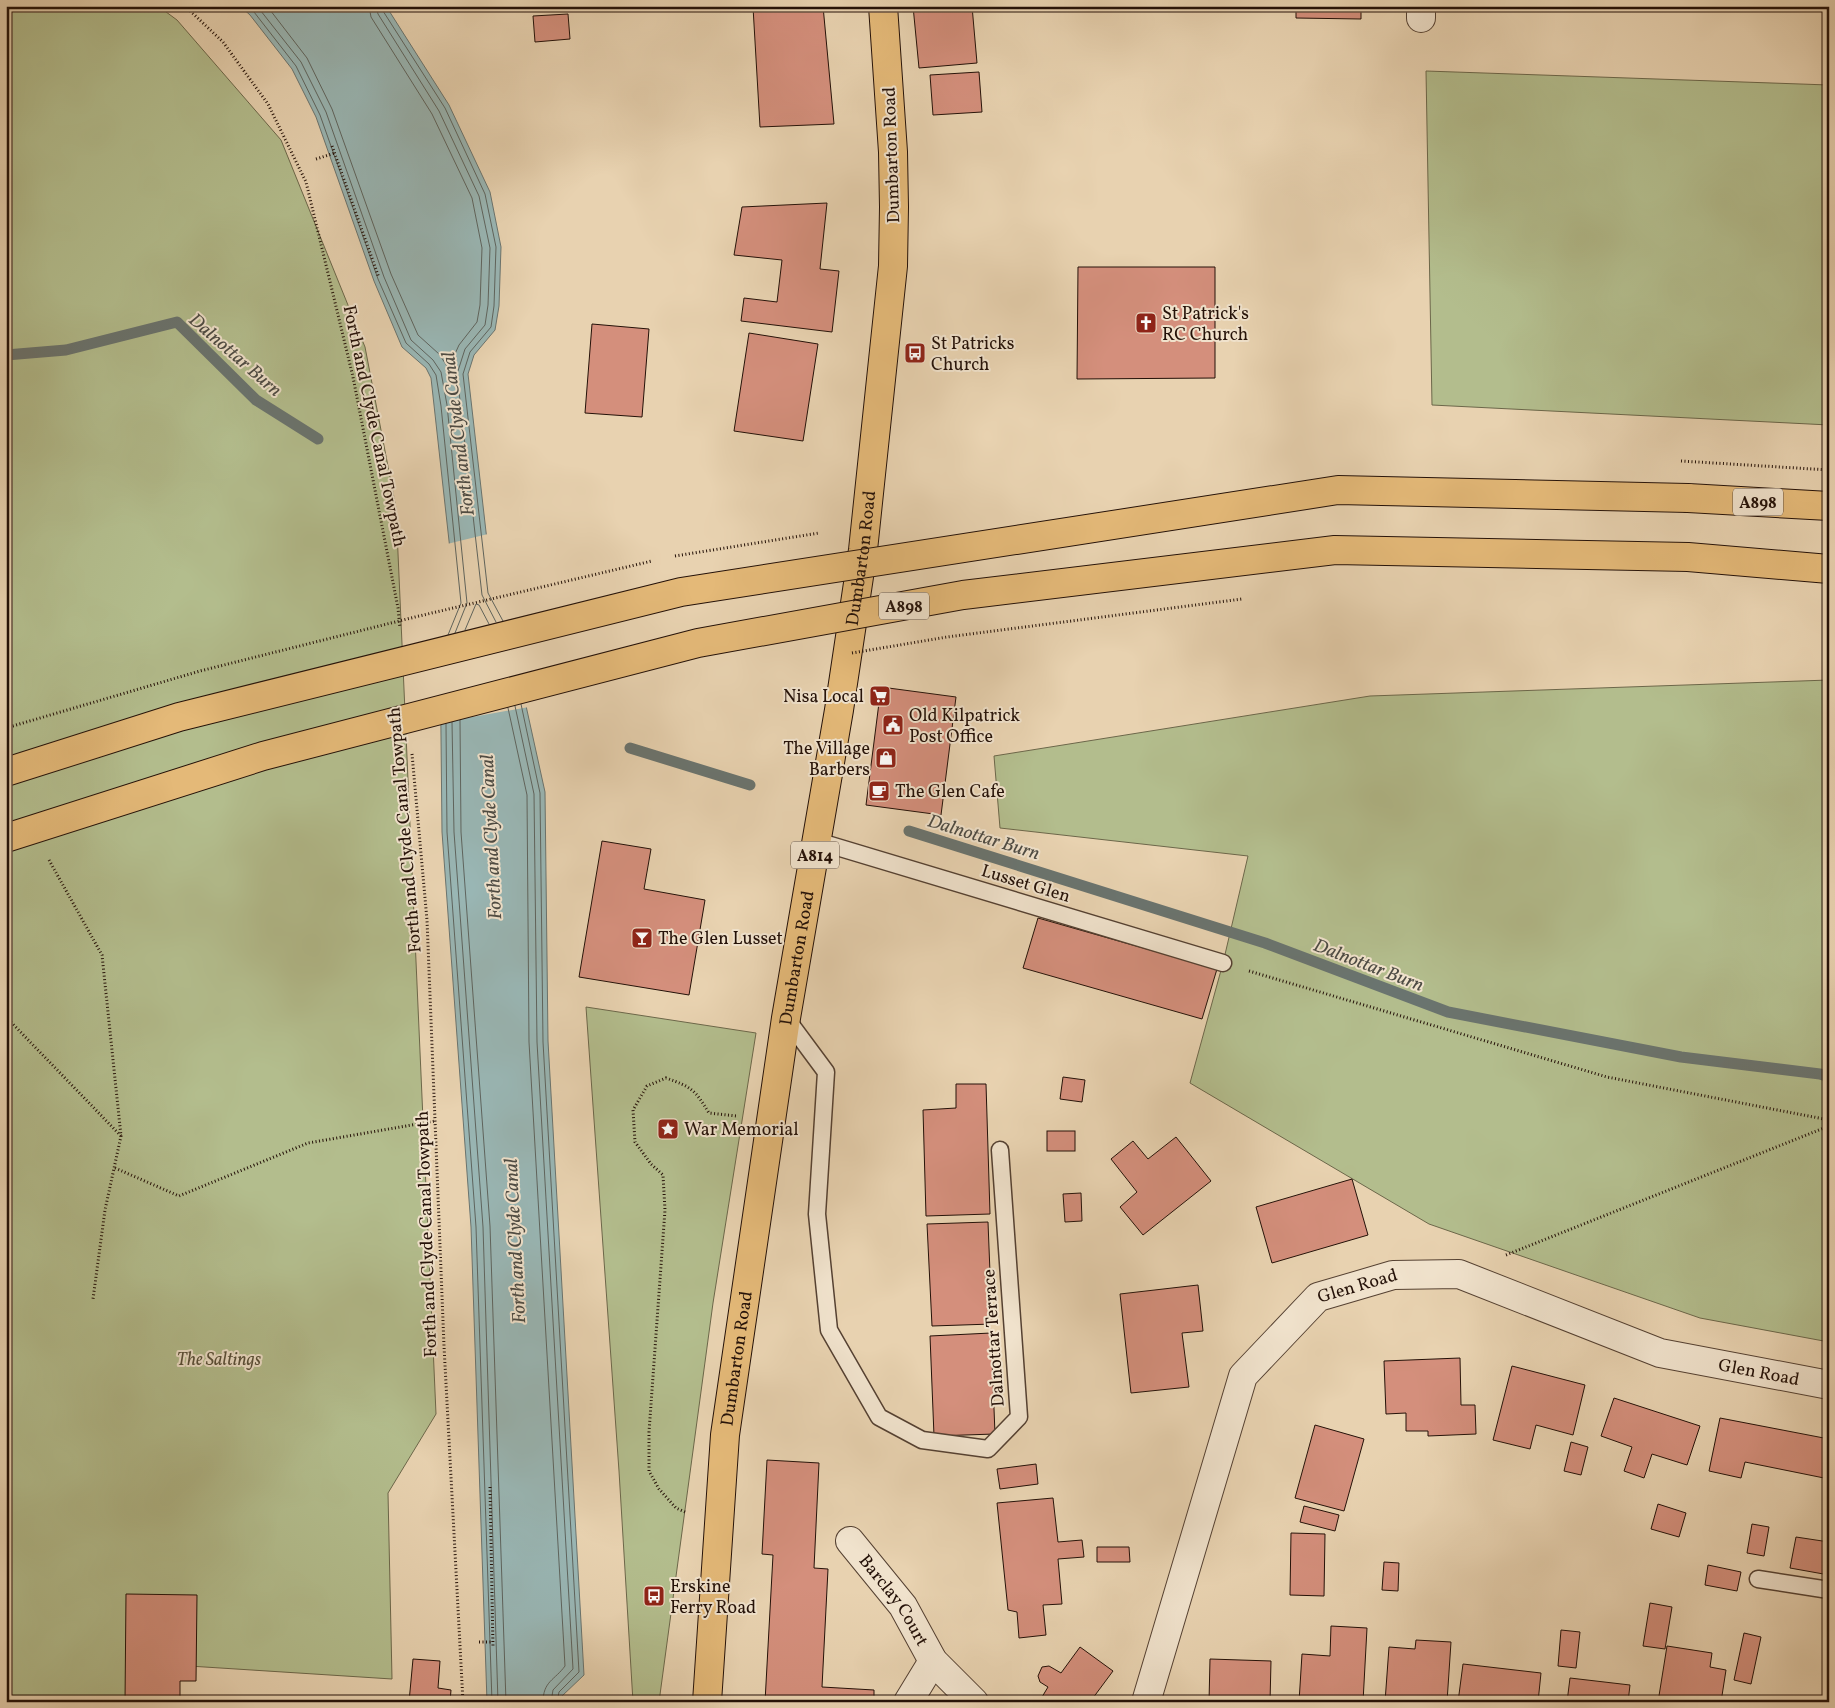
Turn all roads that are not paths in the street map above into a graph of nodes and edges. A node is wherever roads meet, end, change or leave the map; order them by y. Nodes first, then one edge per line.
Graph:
1 (883, 6) edge
2 (1829, 506) edge
3 (1829, 569) edge
4 (6, 772) edge
5 (6, 838) edge
6 (817, 841) junction
7 (1223, 964) road end
8 (786, 1018) junction
9 (1000, 1150) dead end
10 (1829, 1385) edge
11 (850, 1541) dead end
12 (1758, 1579) dead end
13 (1829, 1590) edge
14 (933, 1661) junction
15 (707, 1702) edge
16 (908, 1702) edge
17 (974, 1702) edge
18 (1146, 1702) edge

1 - 6 main road, Dumbarton Road / A814
2 - 4 main road, A898, bridge
3 - 5 main road, A898, bridge
6 - 7 lane, Lusset Glen
6 - 8 main road, Dumbarton Road / A814
8 - 9 lane, Dalnottar Terrace
8 - 15 main road, Dumbarton Road / A814
10 - 18 street, Glen Road
11 - 14 street, Barclay Court
12 - 13 lane
14 - 16 street, Barclay Court
14 - 17 street, Barclay Court

